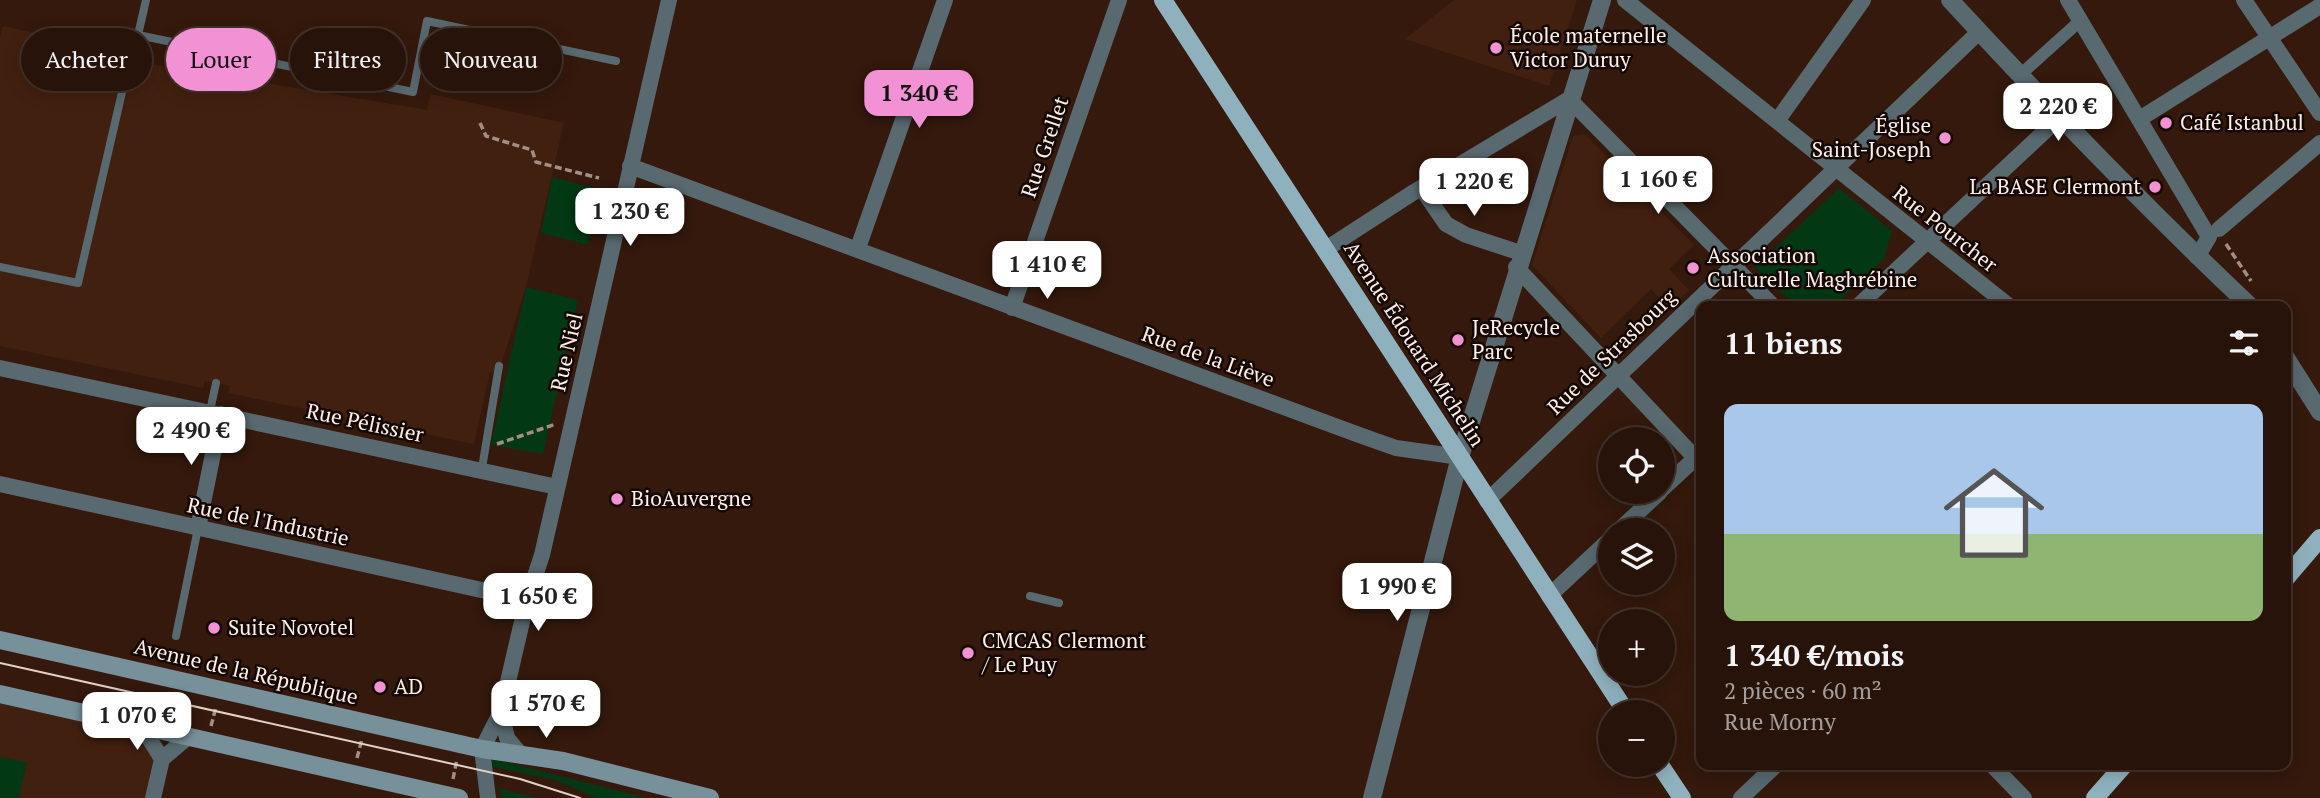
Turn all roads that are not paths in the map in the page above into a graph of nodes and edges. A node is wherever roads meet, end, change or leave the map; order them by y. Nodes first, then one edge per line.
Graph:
1 (146, 0) edge
2 (669, 0) edge
3 (945, 0) edge
4 (1119, 0) edge
5 (1163, 0) edge
6 (1602, 0) edge
7 (1625, 0) edge
8 (1863, 0) edge
9 (1950, 0) edge
10 (2068, 0) edge
11 (2244, 0) edge
12 (2317, 0) edge
13 (2320, 5) edge
14 (2081, 20) junction
15 (1979, 32) junction
16 (2269, 39) junction
17 (616, 61) dead end
18 (2020, 75) junction
19 (122, 91) edge
20 (1570, 99) junction
21 (2320, 113) edge
22 (2059, 118) junction
23 (2141, 118) junction
24 (1777, 121) junction
25 (2320, 143) edge
26 (630, 166) junction
27 (1835, 168) junction
28 (1422, 189) junction
29 (2214, 233) junction
30 (1926, 242) junction
31 (858, 248) junction
32 (1326, 249) junction
33 (2197, 257) junction
34 (1519, 260) junction
35 (1733, 266) junction
36 (0, 267) edge
37 (1696, 301) edge
38 (1696, 301) edge
39 (1768, 301) edge
40 (1863, 301) edge
41 (2003, 301) edge
42 (2251, 301) edge
43 (1012, 308) junction
44 (499, 366) dead end
45 (2291, 366) edge
46 (0, 368) edge
47 (1619, 375) junction
48 (216, 383) dead end
49 (215, 412) junction
50 (2320, 412) edge
51 (1696, 455) edge
52 (1460, 457) junction
53 (1696, 461) edge
54 (482, 468) junction
55 (1675, 479) edge
56 (0, 484) edge
57 (557, 486) junction
58 (1487, 501) junction
59 (1647, 504) edge
60 (1632, 518) edge
61 (198, 528) junction
62 (2320, 538) edge
63 (1598, 550) edge
64 (2291, 572) edge
65 (1030, 596) dead end
66 (1549, 596) junction
67 (527, 600) junction
68 (1059, 603) dead end
69 (176, 636) dead end
70 (0, 640) edge
71 (0, 694) edge
72 (1618, 700) edge
73 (501, 712) junction
74 (142, 727) junction
75 (188, 737) junction
76 (482, 749) junction
77 (522, 756) junction
78 (162, 759) junction
79 (1771, 770) edge
80 (1997, 770) edge
81 (2120, 770) edge
82 (1669, 777) edge
83 (153, 798) edge
84 (459, 798) edge
85 (488, 798) edge
86 (710, 798) edge
87 (1372, 798) edge
88 (1682, 798) edge
89 (1741, 798) edge
90 (2024, 798) edge
91 (2095, 798) edge

1 - 17 lane
2 - 26 street, Rue Niel
3 - 31 street
4 - 43 street, Rue Grellet
5 - 32 main road, Avenue Édouard Michelin
6 - 20 street
7 - 24 street, Rue Pourcher
8 - 24 street
9 - 15 street
10 - 14 street
11 - 16 street
12 - 13 street
13 - 16 street
14 - 18 street
14 - 23 street
15 - 18 street
15 - 27 street, Rue de Strasbourg
16 - 21 street
16 - 23 street
18 - 22 street
19 - 36 lane
20 - 28 street
20 - 34 street
20 - 35 street
22 - 30 street
22 - 33 street
23 - 29 street
24 - 27 street, Rue Pourcher
25 - 29 street
26 - 31 street, Rue de la Liève
26 - 57 street, Rue Niel
27 - 30 street, Rue Pourcher
27 - 35 street, Rue de Strasbourg
28 - 32 street
28 - 34 street
29 - 33 street
30 - 40 street
30 - 41 street, Rue Pourcher
31 - 43 street, Rue de la Liève
32 - 52 main road, Avenue Édouard Michelin
33 - 42 street
34 - 47 street
34 - 52 street
35 - 38 street, Rue de Strasbourg
35 - 39 street
37 - 47 street, Rue de Strasbourg
43 - 52 street, Rue de la Liève
44 - 54 lane
45 - 50 street
46 - 49 street, Rue Pélissier
47 - 51 street
47 - 58 street, Rue de Strasbourg
48 - 49 lane
49 - 54 street, Rue Pélissier
49 - 61 street
52 - 58 main road, Avenue Édouard Michelin
52 - 87 street
53 - 55 street
54 - 57 street, Rue Pélissier
56 - 61 street, Rue de l'Industrie
57 - 67 street, Rue Niel
58 - 66 main road, Avenue Édouard Michelin
59 - 60 street
61 - 67 street, Rue de l'Industrie
61 - 69 lane
62 - 64 main road
63 - 66 street
65 - 68 lane
66 - 72 main road, Avenue Édouard Michelin
67 - 73 street, Rue Niel
70 - 76 main road, Avenue de la République
71 - 74 main road
73 - 76 street, Rue Niel
73 - 77 street
74 - 75 main road
74 - 78 street
75 - 78 street
75 - 84 main road
76 - 77 main road, Avenue de la République
76 - 85 street
77 - 86 main road, Avenue de la République
78 - 83 street
79 - 89 street
80 - 90 street
81 - 91 main road
82 - 88 main road

